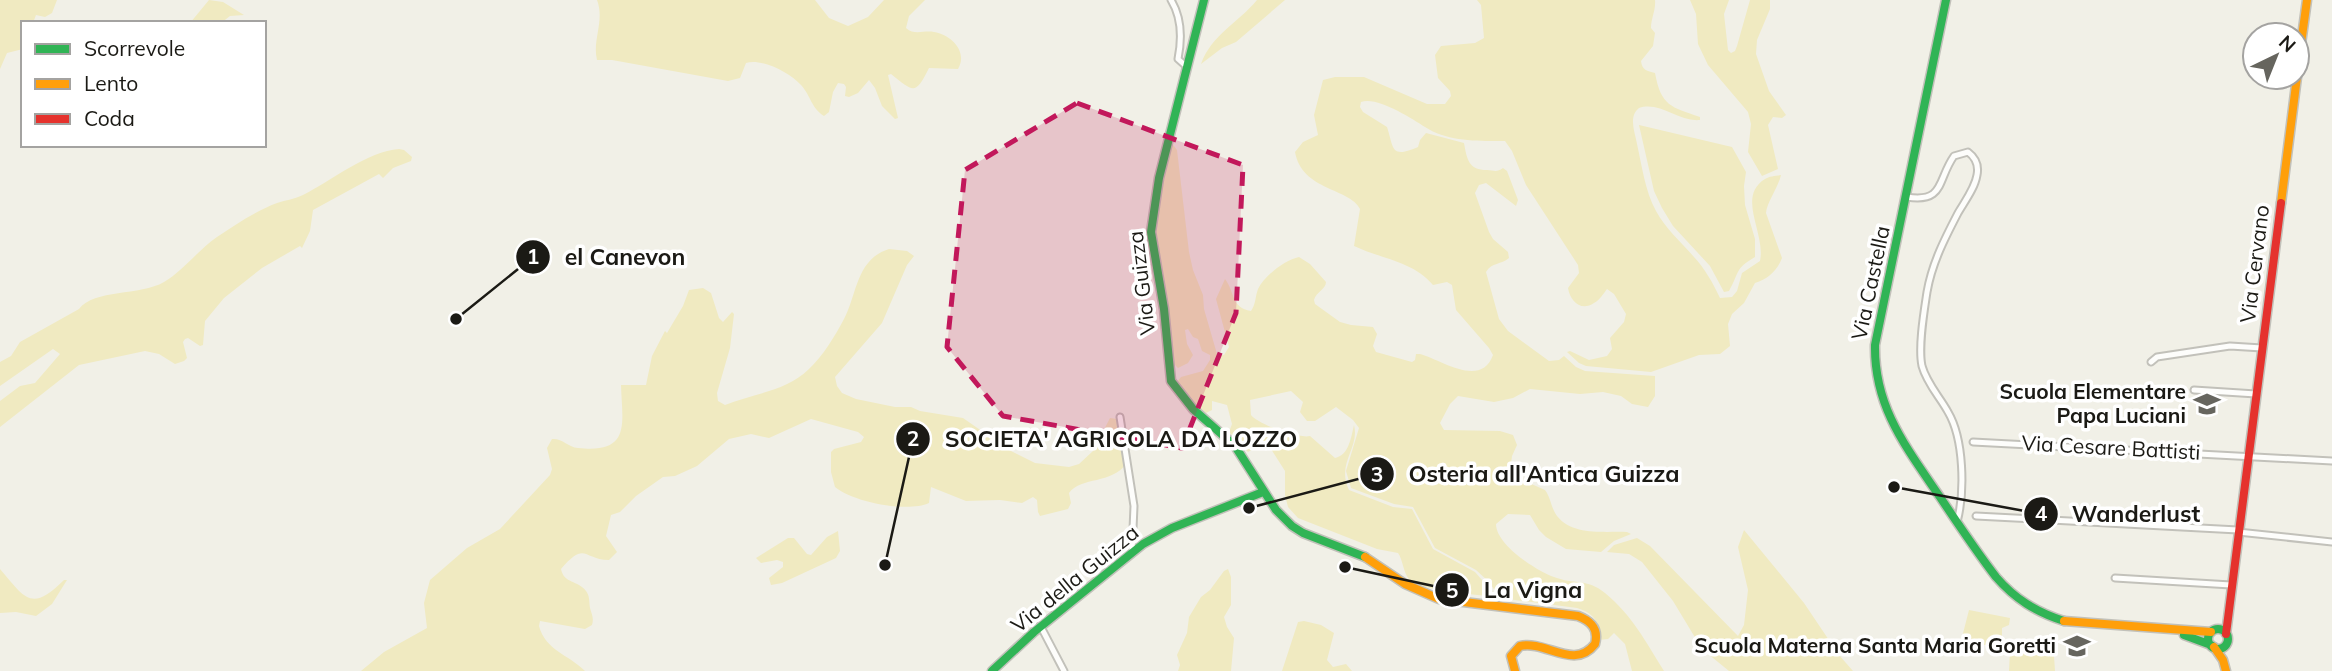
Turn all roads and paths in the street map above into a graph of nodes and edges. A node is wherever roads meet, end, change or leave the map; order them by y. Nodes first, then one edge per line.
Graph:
1 (1171, 0) edge
2 (1204, 0) edge
3 (1946, 0) edge
4 (2307, 0) edge
5 (2304, 21) edge
6 (1188, 68) junction
7 (2295, 91) edge
8 (1907, 197) junction
9 (2262, 348) junction
10 (2151, 362) dead end
11 (2194, 390) dead end
12 (2256, 394) junction
13 (1120, 417) dead end
14 (1973, 442) dead end
15 (2248, 455) junction
16 (2332, 461) edge
17 (1263, 492) junction
18 (1976, 516) dead end
19 (1957, 522) junction
20 (2237, 531) junction
21 (2332, 542) edge
22 (1132, 552) junction
23 (2115, 578) dead end
24 (2231, 585) junction
25 (2229, 609) junction
26 (1041, 626) junction
27 (2164, 629) junction
28 (2214, 630) junction
29 (2226, 634) junction
30 (2225, 646) junction
31 (2213, 647) junction
32 (992, 671) edge
33 (1065, 671) edge
34 (1515, 671) edge
35 (2227, 671) edge

1 - 6 street
2 - 6 main road, Via Guizza
3 - 8 main road, Via Castella
4 - 5 main road, Via Cervano
6 - 17 main road, Via Guizza
7 - 9 main road, Via Cervano
8 - 19 main road, Via Castella
8 - 19 street
9 - 10 street
9 - 12 main road, Via Cervano
11 - 12 street
12 - 15 main road, Via Cervano
13 - 22 street
14 - 15 street, Via Cesare Battisti
15 - 16 street
15 - 20 main road, Via Cervano
17 - 22 main road, Via della Guizza
17 - 34 main road, Via Guizza
18 - 20 street
19 - 27 main road, Via Castella
20 - 21 street
20 - 24 main road, Via Cervano
22 - 26 main road, Via della Guizza
23 - 24 street
24 - 25 main road, Via Cervano
25 - 28 main road
25 - 29 main road, Via Cervano
26 - 32 main road, Via della Guizza
26 - 33 street
27 - 28 main road
27 - 31 main road
28 - 29 main road
28 - 31 main road
29 - 30 main road
30 - 31 main road
30 - 35 main road
31 - 35 main road

